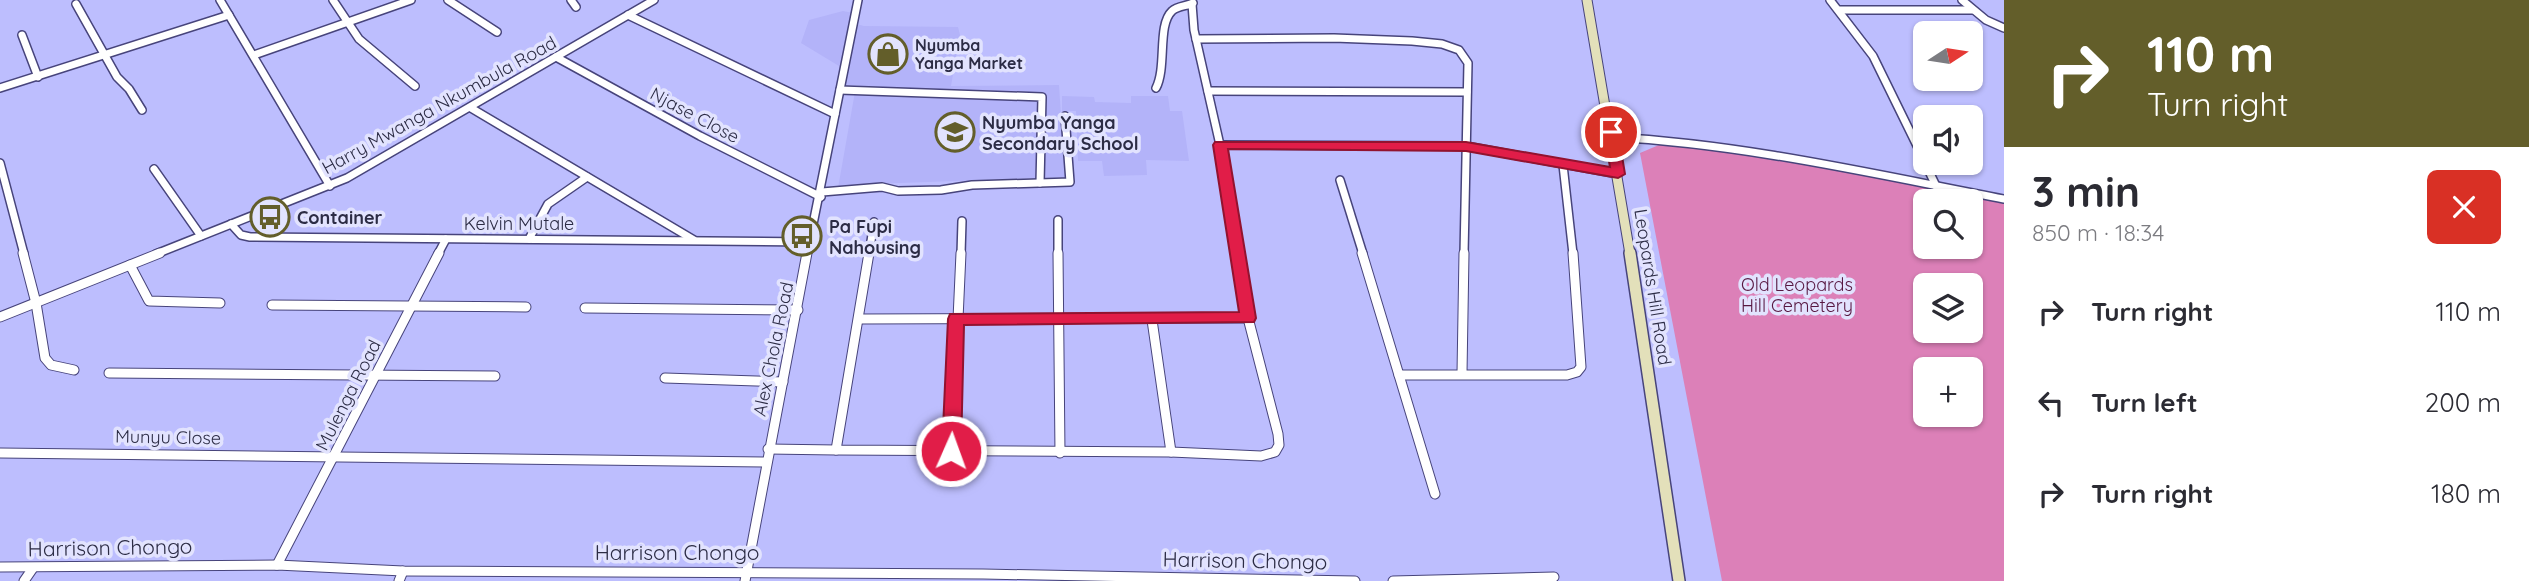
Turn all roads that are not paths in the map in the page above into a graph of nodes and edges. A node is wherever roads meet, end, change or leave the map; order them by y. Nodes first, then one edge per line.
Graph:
1 (220, 0) edge
2 (333, 0) edge
3 (411, 0) edge
4 (447, 0) edge
5 (571, 0) edge
6 (654, 0) edge
7 (858, 0) edge
8 (1587, 0) edge
9 (1830, 0) edge
10 (1962, 0) edge
11 (1193, 2) edge
12 (76, 4) dead end
13 (576, 7) dead end
14 (1840, 9) junction
15 (1972, 10) junction
16 (229, 15) junction
17 (628, 15) junction
18 (346, 22) junction
19 (2004, 28) edge
20 (497, 32) dead end
21 (22, 35) dead end
22 (1196, 39) junction
23 (254, 55) junction
24 (104, 56) junction
25 (556, 57) junction
26 (38, 77) junction
27 (415, 86) dead end
28 (1156, 88) dead end
29 (0, 89) edge
30 (840, 90) junction
31 (1208, 90) junction
32 (1467, 92) junction
33 (471, 108) junction
34 (142, 110) dead end
35 (835, 114) junction
36 (1065, 116) dead end
37 (1611, 137) junction
38 (1913, 137) edge
39 (1220, 145) junction
40 (1466, 146) junction
41 (0, 163) edge
42 (1563, 165) junction
43 (154, 169) dead end
44 (1618, 174) junction
45 (1931, 175) edge
46 (587, 177) junction
47 (1340, 180) dead end
48 (1040, 183) junction
49 (330, 186) junction
50 (1937, 188) junction
51 (821, 194) junction
52 (2004, 199) edge
53 (1058, 219) dead end
54 (962, 221) dead end
55 (874, 222) dead end
56 (231, 224) junction
57 (201, 236) junction
58 (446, 239) junction
59 (529, 239) junction
60 (694, 240) junction
61 (811, 242) junction
62 (130, 265) junction
63 (36, 303) junction
64 (220, 303) dead end
65 (412, 304) junction
66 (272, 305) dead end
67 (526, 307) dead end
68 (585, 308) dead end
69 (798, 310) junction
70 (0, 317) edge
71 (1248, 318) junction
72 (859, 319) junction
73 (956, 319) junction
74 (1057, 320) junction
75 (1152, 320) junction
76 (74, 370) dead end
77 (109, 373) dead end
78 (1462, 373) junction
79 (1399, 375) junction
80 (495, 376) dead end
81 (373, 377) junction
82 (665, 378) dead end
83 (783, 382) junction
84 (768, 449) junction
85 (836, 450) junction
86 (951, 451) junction
87 (1171, 452) junction
88 (0, 453) edge
89 (1060, 453) junction
90 (335, 455) junction
91 (766, 462) junction
92 (1435, 495) dead end
93 (277, 565) junction
94 (0, 567) edge
95 (33, 568) junction
96 (401, 576) edge
97 (745, 576) edge
98 (1555, 577) dead end
99 (24, 581) edge
100 (1355, 581) edge
101 (1393, 581) edge
102 (1679, 581) edge

1 - 16 street
2 - 18 street
3 - 18 street
4 - 20 street
5 - 13 street
6 - 17 street, Harry Mwanga Nkumbula Road
7 - 30 street, Alex Chola Road
8 - 37 main road, Leopards Hill Road
9 - 14 street
10 - 15 street
11 - 22 street
11 - 28 street
12 - 24 street
14 - 15 street
14 - 38 street
15 - 19 street
16 - 23 street
16 - 24 street
17 - 25 street, Harry Mwanga Nkumbula Road
17 - 35 street
18 - 23 street
18 - 27 street
21 - 26 street
22 - 31 street
22 - 32 street
23 - 49 street
24 - 26 street
24 - 34 street
25 - 33 street, Harry Mwanga Nkumbula Road
25 - 51 street, Njase Close
26 - 29 street
30 - 35 street, Alex Chola Road
30 - 48 street
31 - 32 street
31 - 39 street
32 - 40 street
33 - 46 street
33 - 49 street, Harry Mwanga Nkumbula Road
35 - 51 street, Alex Chola Road
36 - 48 street
37 - 44 main road, Leopards Hill Road
37 - 50 street
39 - 40 street
39 - 71 street
40 - 42 street
40 - 78 street
41 - 63 street
42 - 44 street
42 - 78 street
43 - 57 street
44 - 102 main road, Leopards Hill Road
45 - 50 street
46 - 59 street
46 - 60 street
47 - 79 street
48 - 51 street
49 - 56 street, Harry Mwanga Nkumbula Road
50 - 52 street
51 - 61 street, Alex Chola Road
53 - 74 street
54 - 73 street
55 - 72 street
56 - 57 street, Harry Mwanga Nkumbula Road
56 - 58 street, Kelvin Mutale
57 - 62 street, Harry Mwanga Nkumbula Road
58 - 59 street, Kelvin Mutale
58 - 65 street, Mulenga Road
59 - 60 street, Kelvin Mutale
60 - 61 street, Kelvin Mutale
61 - 69 street, Alex Chola Road
62 - 63 street, Harry Mwanga Nkumbula Road
62 - 64 street
63 - 70 street, Harry Mwanga Nkumbula Road
63 - 76 street
65 - 66 street
65 - 67 street
65 - 81 street, Mulenga Road
68 - 69 street
69 - 83 street, Alex Chola Road
71 - 75 street
71 - 87 street
72 - 73 street
72 - 85 street
73 - 74 street
73 - 86 street
74 - 75 street
74 - 89 street
75 - 87 street
77 - 81 street
78 - 79 street
79 - 92 street
80 - 81 street
81 - 90 street, Mulenga Road
82 - 83 street
83 - 84 street, Alex Chola Road
84 - 85 street
84 - 91 street, Alex Chola Road
85 - 86 street
86 - 89 street
87 - 89 street
88 - 90 street, Munyu Close
90 - 91 street, Munyu Close
90 - 93 street, Mulenga Road
91 - 97 street, Alex Chola Road
93 - 95 street, Harrison Chongo
93 - 96 street, Harrison Chongo
94 - 95 street, Harrison Chongo
95 - 99 street
96 - 97 street, Harrison Chongo
97 - 100 street, Harrison Chongo
98 - 101 street

